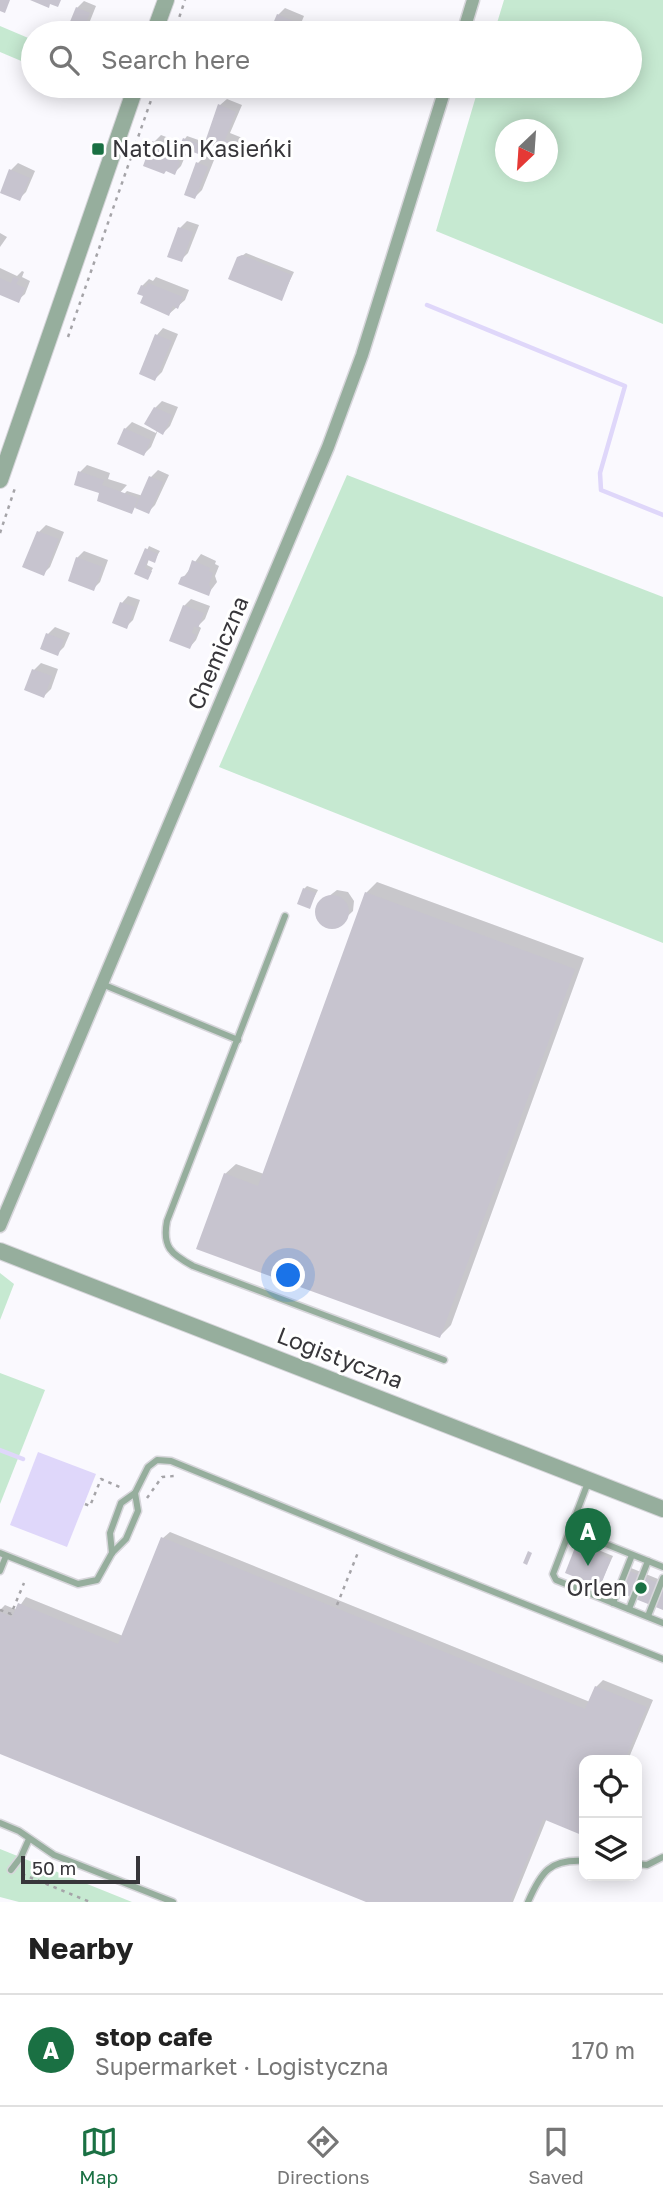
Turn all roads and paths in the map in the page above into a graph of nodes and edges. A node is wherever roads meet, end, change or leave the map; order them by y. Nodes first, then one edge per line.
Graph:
1 (166, 0) edge
2 (185, 0) edge
3 (473, 0) edge
4 (158, 21) edge
5 (178, 21) edge
6 (467, 21) edge
7 (132, 98) edge
8 (152, 98) edge
9 (442, 98) edge
10 (64, 348) dead end
11 (0, 480) edge
12 (16, 485) dead end
13 (0, 533) edge
14 (285, 916) dead end
15 (102, 984) junction
16 (238, 1040) junction
17 (0, 1226) edge
18 (0, 1251) edge
19 (444, 1360) dead end
20 (175, 1476) dead end
21 (589, 1480) junction
22 (122, 1488) dead end
23 (135, 1493) junction
24 (147, 1498) dead end
25 (85, 1504) dead end
26 (663, 1509) edge
27 (571, 1530) junction
28 (359, 1550) dead end
29 (112, 1553) junction
30 (3, 1554) edge
31 (632, 1555) junction
32 (648, 1561) junction
33 (663, 1567) edge
34 (0, 1570) edge
35 (663, 1578) edge
36 (24, 1583) dead end
37 (613, 1602) junction
38 (337, 1605) dead end
39 (629, 1609) junction
40 (0, 1610) edge
41 (648, 1616) junction
42 (663, 1623) edge
43 (663, 1659) edge
44 (0, 1823) edge
45 (29, 1839) junction
46 (663, 1857) edge
47 (579, 1861) edge
48 (642, 1864) edge
49 (10, 1870) joint
50 (90, 1902) edge
51 (173, 1902) edge
52 (528, 1902) edge

1 - 4 street
2 - 5 path
3 - 6 street
7 - 11 street
8 - 10 path
9 - 15 street, Chemiczna
12 - 13 path
14 - 16 lane
15 - 16 lane
15 - 17 street, Chemiczna
16 - 19 lane
18 - 21 street, Logistyczna
20 - 24 path
21 - 26 street, Logistyczna
21 - 27 lane
22 - 25 path
23 - 29 lane
23 - 29 lane
23 - 43 lane
27 - 31 lane
27 - 37 lane
28 - 38 path
29 - 30 lane
30 - 34 lane
31 - 32 lane
31 - 37 lane
32 - 33 lane
32 - 39 lane
35 - 41 lane
36 - 40 path
37 - 39 lane
39 - 41 lane
41 - 42 lane
44 - 45 lane
45 - 49 lane
45 - 51 lane
46 - 48 lane
47 - 52 lane
49 - 50 path

